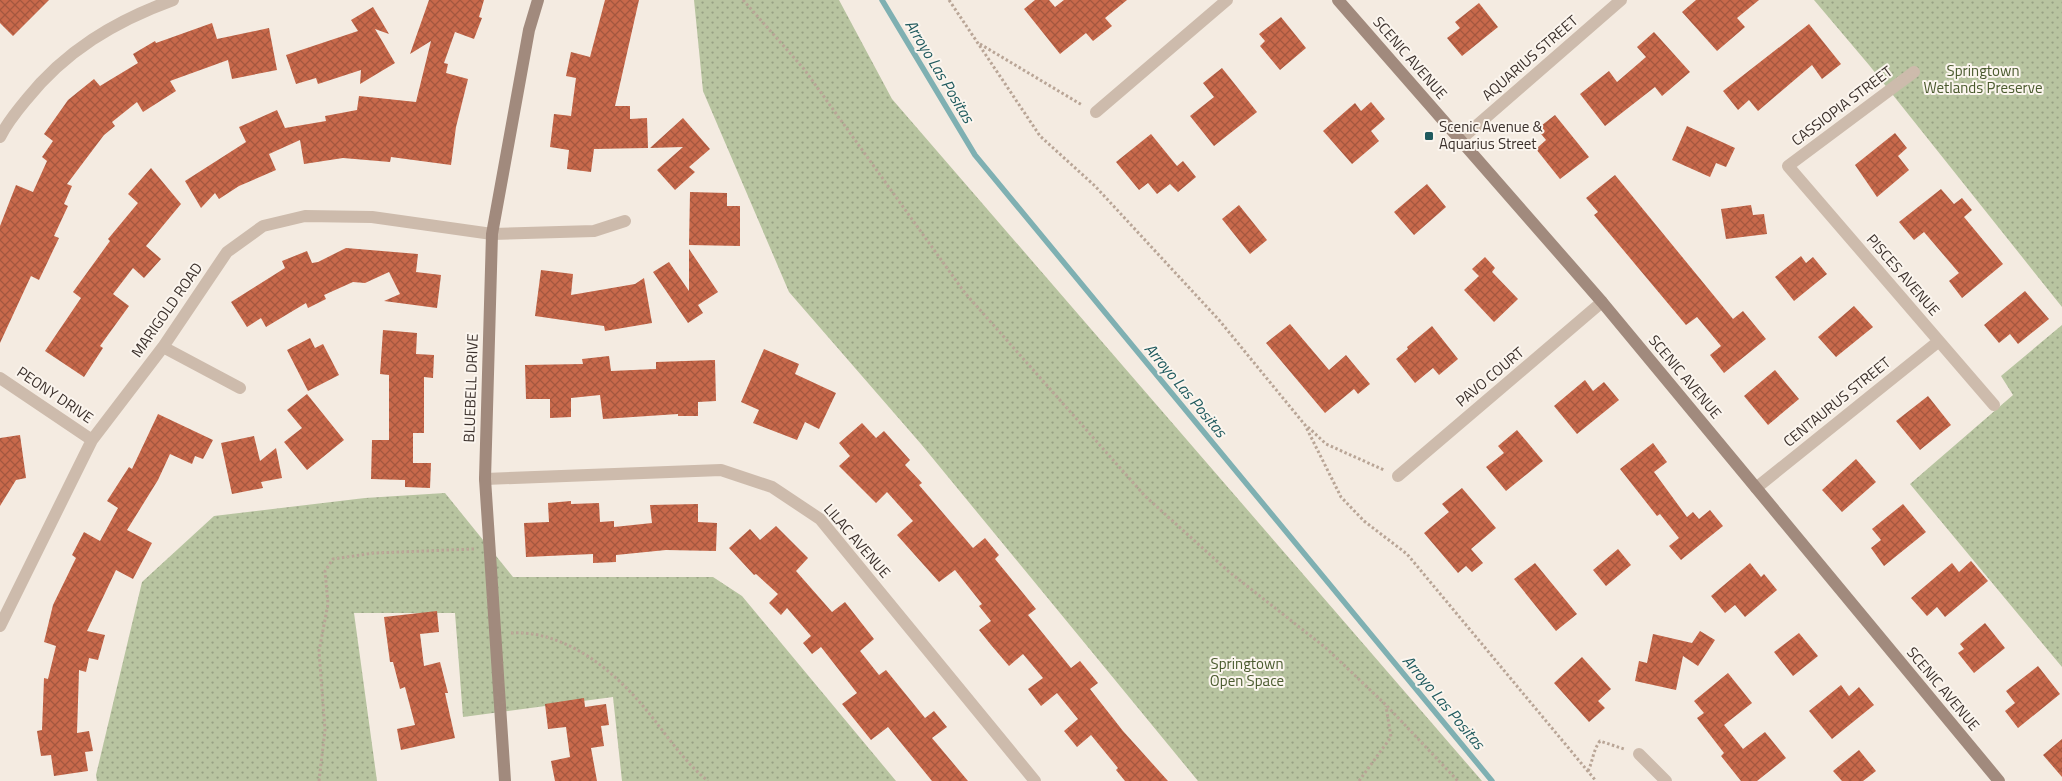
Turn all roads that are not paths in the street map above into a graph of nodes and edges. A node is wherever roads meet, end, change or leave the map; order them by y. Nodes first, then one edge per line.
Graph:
1 (173, 0) edge
2 (538, 0) edge
3 (1227, 0) edge
4 (1338, 0) edge
5 (1621, 0) edge
6 (1914, 72) dead end
7 (1096, 112) road end
8 (0, 137) edge
9 (1460, 140) junction
10 (1788, 166) joint
11 (625, 221) dead end
12 (492, 234) junction
13 (1602, 302) junction
14 (1939, 341) junction
15 (163, 347) junction
16 (0, 378) edge
17 (240, 388) dead end
18 (1994, 405) dead end
19 (92, 440) junction
20 (1398, 476) road end
21 (485, 478) junction
22 (1756, 488) junction
23 (0, 626) edge
24 (1639, 754) road end
25 (505, 781) edge
26 (1035, 781) edge
27 (1666, 781) edge
28 (1999, 781) edge

1 - 8 street
2 - 12 street, BLUEBELL DRIVE
3 - 7 street
4 - 9 street, SCENIC AVENUE
5 - 9 street, AQUARIUS STREET
6 - 10 street, CASSIOPIA STREET
9 - 13 street, SCENIC AVENUE
10 - 14 street, PISCES AVENUE
11 - 12 street, MARIGOLD ROAD
12 - 15 street, MARIGOLD ROAD
12 - 21 street, BLUEBELL DRIVE
13 - 20 street, PAVO COURT
13 - 22 street, SCENIC AVENUE
14 - 18 street, PISCES AVENUE
14 - 22 street, CENTAURUS STREET
15 - 17 street
15 - 19 street, MARIGOLD ROAD
16 - 19 street, PEONY DRIVE
19 - 23 street, MARIGOLD ROAD
21 - 25 street, BLUEBELL DRIVE
21 - 26 street, LILAC AVENUE
22 - 28 street, SCENIC AVENUE
24 - 27 street

